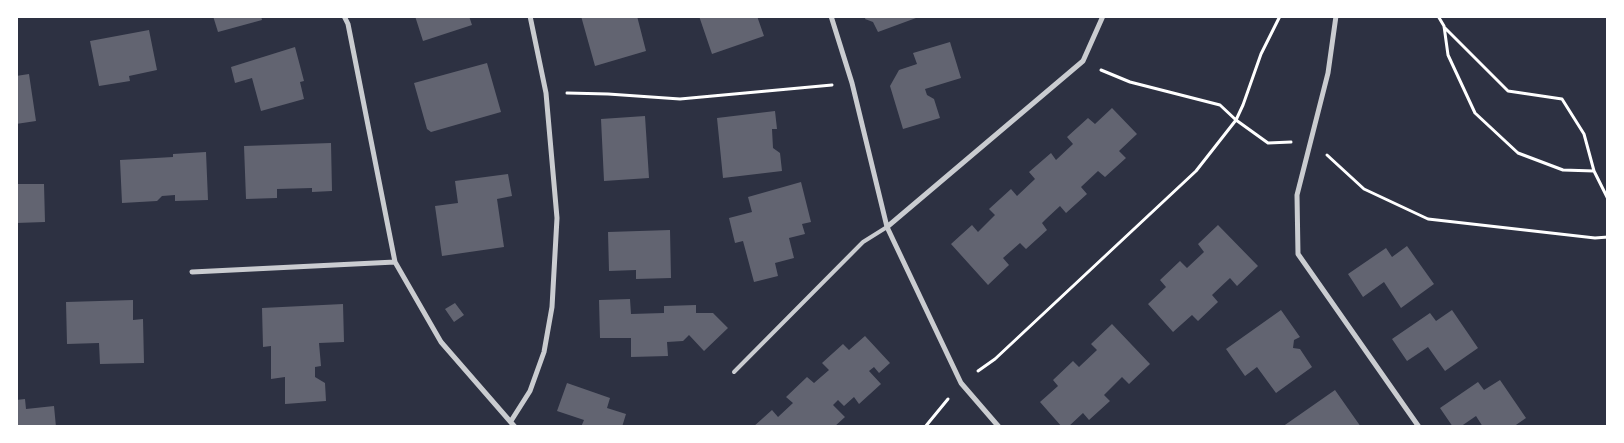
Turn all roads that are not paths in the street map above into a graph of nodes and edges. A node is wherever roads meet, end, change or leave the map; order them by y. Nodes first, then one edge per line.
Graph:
1 (344, 16) edge
2 (530, 16) edge
3 (831, 16) edge
4 (1103, 16) edge
5 (1336, 16) edge
6 (887, 227) junction
7 (395, 262) junction
8 (192, 272) dead end
9 (734, 372) dead end
10 (511, 421) junction
11 (515, 427) edge
12 (999, 427) edge
13 (1419, 427) edge

1 - 7 street
2 - 10 street
3 - 6 street
4 - 6 street
5 - 13 street
6 - 9 lane
6 - 12 street
7 - 8 street
7 - 10 street
10 - 11 street

